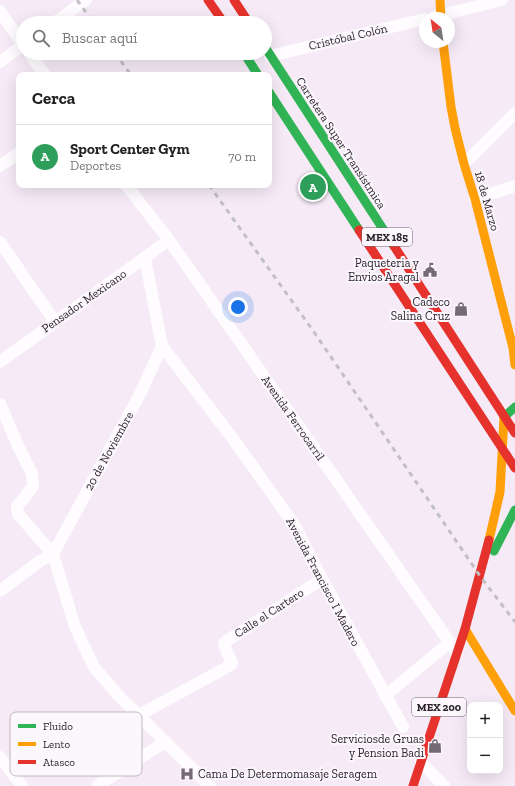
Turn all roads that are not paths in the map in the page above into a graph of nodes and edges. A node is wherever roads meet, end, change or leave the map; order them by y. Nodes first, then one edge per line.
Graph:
1 (86, 0) edge
2 (208, 0) edge
3 (234, 0) edge
4 (440, 0) edge
5 (502, 0) edge
6 (0, 11) edge
7 (438, 12) edge
8 (455, 12) edge
9 (64, 16) edge
10 (219, 16) edge
11 (244, 16) edge
12 (419, 20) edge
13 (16, 35) edge
14 (444, 48) edge
15 (16, 50) edge
16 (272, 50) edge
17 (34, 60) edge
18 (248, 60) edge
19 (272, 60) edge
20 (0, 62) edge
21 (43, 72) edge
22 (256, 72) edge
23 (272, 95) edge
24 (515, 112) edge
25 (298, 119) junction
26 (16, 155) edge
27 (464, 164) junction
28 (0, 166) edge
29 (515, 186) edge
30 (128, 188) edge
31 (475, 199) junction
32 (168, 240) junction
33 (0, 242) edge
34 (144, 258) junction
35 (55, 322) junction
36 (162, 346) junction
37 (514, 347) edge
38 (0, 362) edge
39 (515, 365) edge
40 (0, 404) edge
41 (515, 407) edge
42 (504, 417) junction
43 (515, 433) edge
44 (502, 447) junction
45 (515, 468) edge
46 (515, 510) edge
47 (53, 554) junction
48 (480, 576) junction
49 (322, 579) junction
50 (0, 591) edge
51 (465, 629) junction
52 (450, 642) junction
53 (456, 653) junction
54 (384, 696) junction
55 (515, 711) edge
56 (136, 712) edge
57 (142, 713) edge
58 (142, 718) edge
59 (403, 727) dead end
60 (165, 742) junction
61 (0, 757) edge
62 (142, 757) edge
63 (421, 762) junction
64 (10, 770) edge
65 (14, 776) edge
66 (112, 776) edge
67 (22, 786) edge
68 (97, 786) edge
69 (210, 786) edge
70 (413, 786) edge
71 (444, 786) edge

1 - 9 street
2 - 10 main road
3 - 11 main road
4 - 7 main road
5 - 8 street
6 - 13 street
12 - 16 street, Cristóbal Colón
14 - 27 main road, 18 de Marzo
15 - 20 street
17 - 21 street
18 - 22 main road
19 - 25 main road, Carretera Super Transístmica / MEX 185
23 - 25 main road, Carretera Super Transístmica / MEX 185
24 - 27 street
25 - 42 main road, Carretera Super Transístmica / MEX 185
25 - 44 main road, Carretera Super Transístmica / MEX 185
26 - 28 street
27 - 31 main road, 18 de Marzo
29 - 31 street
30 - 32 street, Avenida Ferrocarril
31 - 37 main road, 18 de Marzo
32 - 34 street, Pensador Mexicano
32 - 52 street, Avenida Ferrocarril
33 - 35 street
34 - 35 street, Pensador Mexicano
34 - 36 street
35 - 38 street, Pensador Mexicano
36 - 47 street, 20 de Noviembre
36 - 49 street, Avenida Francisco I Madero
37 - 39 main road, 18 de Marzo
40 - 47 street
41 - 42 main road
42 - 43 main road, Carretera Super Transístmica / MEX 185
42 - 44 main road, MEX 200
44 - 45 main road, Carretera Super Transístmica / MEX 185
44 - 48 main road, MEX 200
46 - 48 main road, MEX 200
47 - 50 street
47 - 56 street
48 - 51 main road, MEX 200
49 - 54 street, Avenida Francisco I Madero
49 - 57 street, Calle el Cartero
51 - 53 main road, MEX 200
51 - 55 main road
52 - 53 street, Avenida Ferrocarril
52 - 54 street
53 - 63 main road, MEX 200
54 - 59 street, Avenida Francisco I Madero
58 - 60 street
60 - 62 street
60 - 69 street
61 - 64 street
63 - 70 main road, MEX 200
63 - 71 street
65 - 67 street
66 - 68 street

